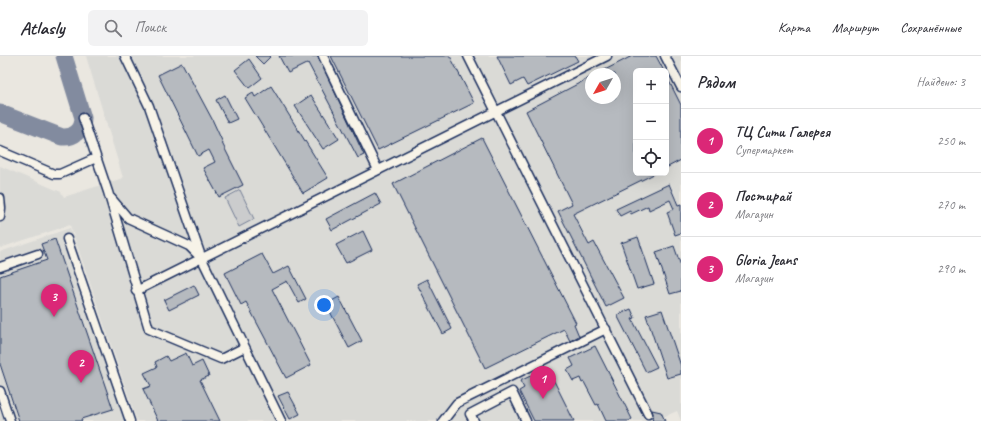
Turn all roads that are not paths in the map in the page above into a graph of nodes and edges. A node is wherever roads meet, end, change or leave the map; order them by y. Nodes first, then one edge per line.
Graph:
1 (125, 56) edge
2 (323, 56) edge
3 (468, 56) edge
4 (665, 56) edge
5 (602, 57) edge
6 (681, 86) edge
7 (496, 111) junction
8 (83, 118) dead end
9 (0, 151) edge
10 (96, 158) junction
11 (378, 170) junction
12 (108, 192) junction
13 (0, 198) edge
14 (0, 217) edge
15 (67, 239) dead end
16 (38, 254) dead end
17 (202, 259) junction
18 (0, 267) edge
19 (136, 291) junction
20 (606, 329) junction
21 (245, 347) junction
22 (0, 391) edge
23 (3, 410) edge
24 (648, 414) dead end
25 (10, 421) edge
26 (130, 421) edge
27 (281, 421) edge
28 (443, 421) edge
29 (474, 421) edge
30 (526, 421) edge

1 - 17 lane
2 - 11 lane
3 - 7 lane
4 - 6 lane
5 - 7 lane
7 - 11 lane
7 - 20 lane
8 - 10 lane
9 - 10 lane
10 - 12 lane
11 - 17 lane
12 - 17 lane
12 - 19 lane
13 - 14 lane
15 - 26 lane
16 - 18 lane
17 - 19 lane
17 - 21 lane
19 - 21 lane
20 - 24 lane
20 - 28 lane
21 - 27 lane
22 - 23 lane
23 - 25 lane
29 - 30 lane

